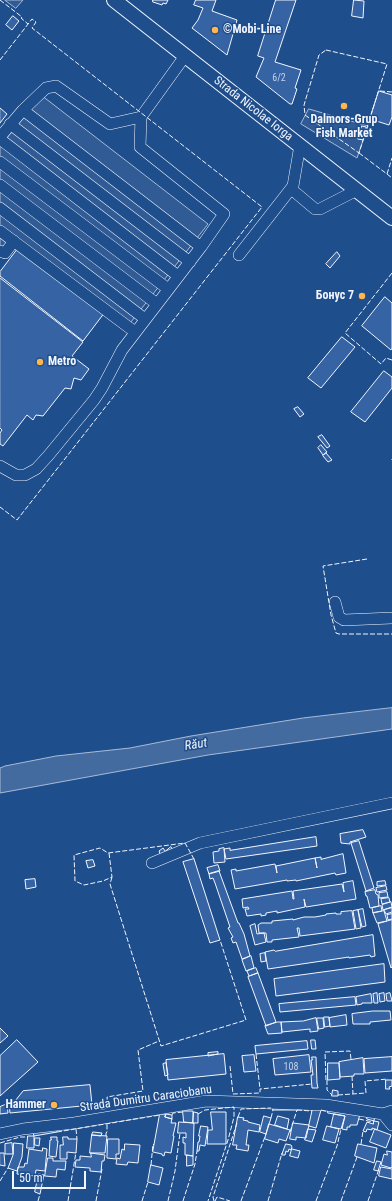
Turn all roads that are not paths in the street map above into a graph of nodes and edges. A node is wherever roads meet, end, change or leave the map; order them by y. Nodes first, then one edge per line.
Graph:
1 (114, 0) edge
2 (185, 56) junction
3 (23, 110) junction
4 (141, 117) junction
5 (10, 124) junction
6 (0, 138) edge
7 (300, 145) junction
8 (0, 162) edge
9 (0, 186) edge
10 (293, 186) junction
11 (357, 190) junction
12 (0, 208) edge
13 (392, 218) edge
14 (0, 231) edge
15 (14, 241) junction
16 (201, 247) junction
17 (0, 251) edge
18 (239, 255) dead end
19 (190, 262) junction
20 (178, 276) junction
21 (168, 289) junction
22 (156, 304) junction
23 (145, 319) junction
24 (135, 332) junction
25 (0, 466) edge
26 (335, 602) dead end
27 (392, 618) edge
28 (392, 803) edge
29 (152, 863) dead end
30 (387, 1112) edge
31 (392, 1125) edge
32 (1, 1131) edge

1 - 2 main road, Strada Nicolae Iorga
2 - 4 street
2 - 7 main road, Strada Nicolae Iorga
3 - 4 street
3 - 5 street
3 - 16 street
4 - 16 street
5 - 6 street
5 - 19 street
6 - 20 street
7 - 10 street
7 - 11 main road, Strada Nicolae Iorga
8 - 21 street
9 - 22 street
10 - 11 street
10 - 18 street
11 - 13 main road, Strada Nicolae Iorga
12 - 23 street
14 - 15 street
15 - 17 street
15 - 24 street
16 - 19 street
19 - 20 street
20 - 21 street
21 - 22 street
22 - 23 street
23 - 24 street
24 - 25 street
26 - 27 street
28 - 29 street
30 - 31 street
30 - 32 street, Strada Dumitru Caraciobanu

